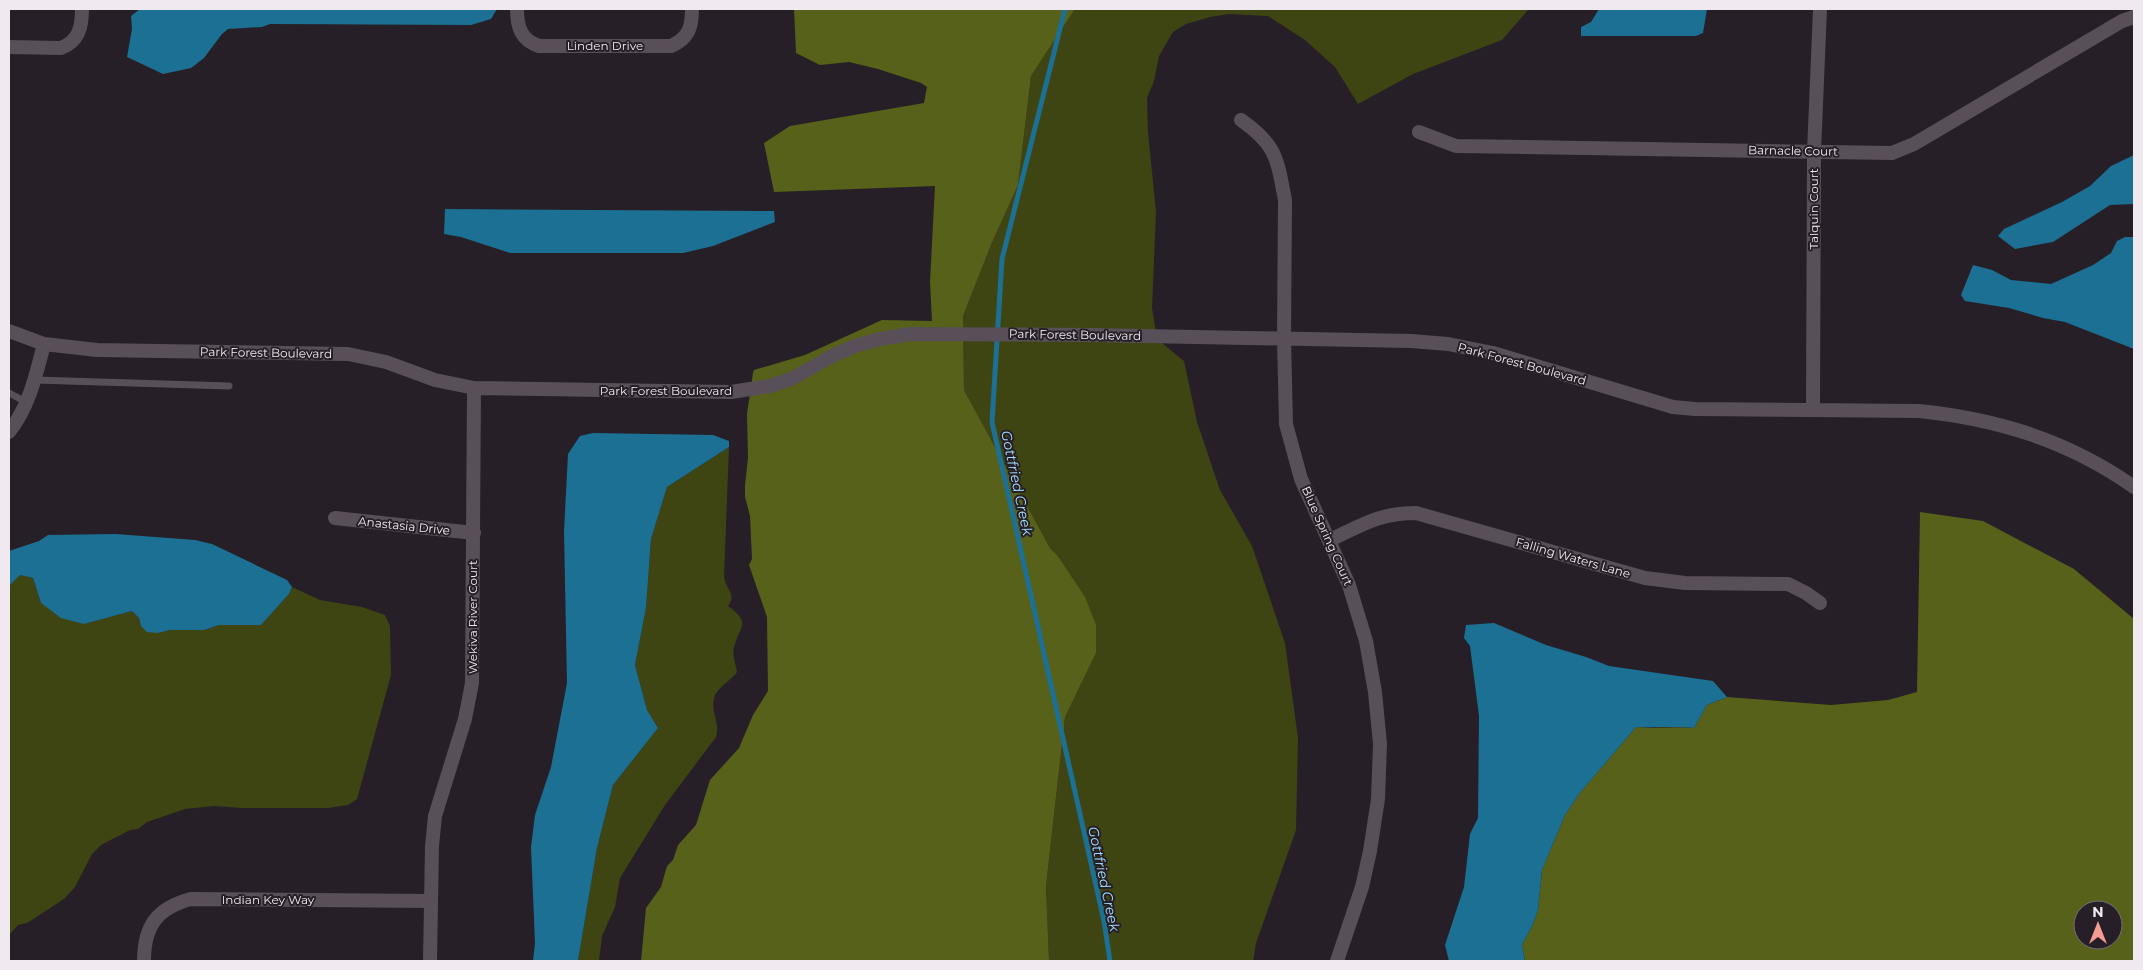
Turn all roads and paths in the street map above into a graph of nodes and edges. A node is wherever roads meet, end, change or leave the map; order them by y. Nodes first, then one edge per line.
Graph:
1 (82, 9) edge
2 (517, 9) edge
3 (692, 9) edge
4 (1820, 9) edge
5 (2134, 17) edge
6 (9, 47) edge
7 (1241, 120) dead end
8 (1419, 132) dead end
9 (1814, 152) junction
10 (9, 330) edge
11 (1284, 339) junction
12 (44, 344) junction
13 (35, 380) junction
14 (229, 386) dead end
15 (474, 388) junction
16 (9, 393) edge
17 (26, 402) junction
18 (1813, 410) junction
19 (9, 432) edge
20 (2134, 487) edge
21 (335, 518) dead end
22 (474, 533) junction
23 (1330, 540) junction
24 (1820, 603) dead end
25 (431, 901) junction
26 (144, 961) edge
27 (430, 961) edge
28 (1338, 961) edge

1 - 6 street
2 - 3 street, Linden Drive
4 - 9 street, Talquin Court
5 - 9 street, Barnacle Court
7 - 11 street, Blue Spring Court
8 - 9 street, Barnacle Court
9 - 18 street, Talquin Court
10 - 12 street, Park Forest Boulevard
11 - 15 street, Park Forest Boulevard
11 - 18 street, Park Forest Boulevard
11 - 23 street, Blue Spring Court
12 - 13 street
12 - 15 street, Park Forest Boulevard
13 - 14 lane
13 - 17 street
15 - 22 street, Wekiva River Court
16 - 17 lane
17 - 19 street
18 - 20 street, Park Forest Boulevard
21 - 22 street, Anastasia Drive
22 - 25 street, Wekiva River Court
23 - 24 street, Falling Waters Lane
23 - 28 street, Blue Spring Court
25 - 26 street, Indian Key Way
25 - 27 street, Wekiva River Court

